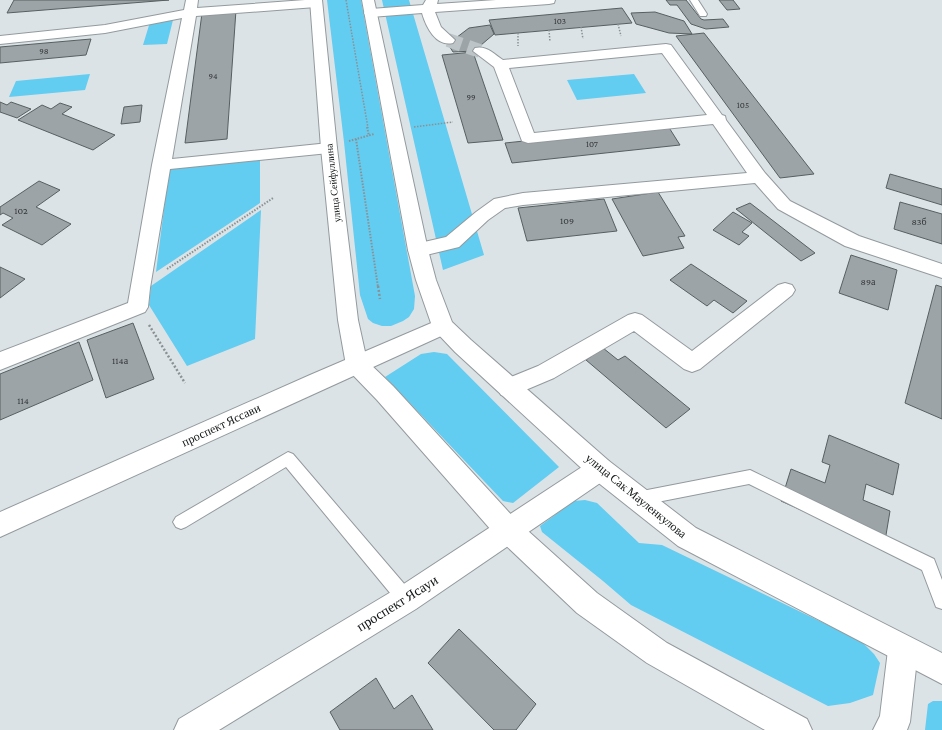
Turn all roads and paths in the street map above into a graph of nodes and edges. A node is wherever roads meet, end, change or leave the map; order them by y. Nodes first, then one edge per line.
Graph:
1 (346, 0) edge
2 (549, 0) edge
3 (694, 0) edge
4 (316, 2) edge
5 (430, 5) edge
6 (370, 6) edge
7 (190, 7) edge
8 (703, 14) dead end
9 (549, 30) dead end
10 (518, 33) dead end
11 (0, 40) edge
12 (448, 40) tunnel mouth
13 (550, 46) dead end
14 (518, 48) dead end
15 (480, 51) tunnel mouth
16 (500, 65) junction
17 (719, 120) junction
18 (369, 136) dead end
19 (356, 139) dead end
20 (329, 148) junction
21 (161, 165) junction
22 (759, 177) junction
23 (273, 198) dead end
24 (418, 250) junction
25 (942, 271) edge
26 (785, 290) dead end
27 (139, 297) junction
28 (380, 299) dead end
29 (443, 326) junction
30 (0, 361) edge
31 (357, 365) junction
32 (185, 383) dead end
33 (509, 388) junction
34 (600, 469) junction
35 (636, 499) junction
36 (181, 522) dead end
37 (0, 525) edge
38 (508, 530) junction
39 (406, 599) junction
40 (942, 601) edge
41 (903, 650) junction
42 (942, 669) edge
43 (190, 730) edge
44 (796, 730) edge
45 (889, 730) edge

1 - 18 path
2 - 5 street
3 - 8 lane
4 - 7 street
4 - 20 street, улица Сейфуллина
5 - 6 street
5 - 12 street
6 - 24 street
7 - 11 street
7 - 21 street
9 - 13 path
10 - 14 path
15 - 16 street
16 - 17 street
16 - 17 street
17 - 22 street
19 - 28 path
20 - 21 street
20 - 31 street, улица Сейфуллина
21 - 27 street
22 - 24 street
22 - 25 street
23 - 27 path
24 - 29 street
26 - 33 street
27 - 30 street
27 - 32 path
29 - 31 street, проспект Яссави
29 - 33 street, улица Сак Мауленкулова
31 - 37 street, проспект Яссави
31 - 38 street
33 - 34 street, улица Сак Мауленкулова
34 - 35 street, улица Сак Мауленкулова
34 - 38 street, проспект Ясауи
35 - 40 lane
35 - 41 street, улица Сак Мауленкулова
36 - 39 lane
38 - 39 street, проспект Ясауи
38 - 44 street
39 - 43 street, проспект Ясауи
41 - 42 street, улица Сак Мауленкулова
41 - 45 street

